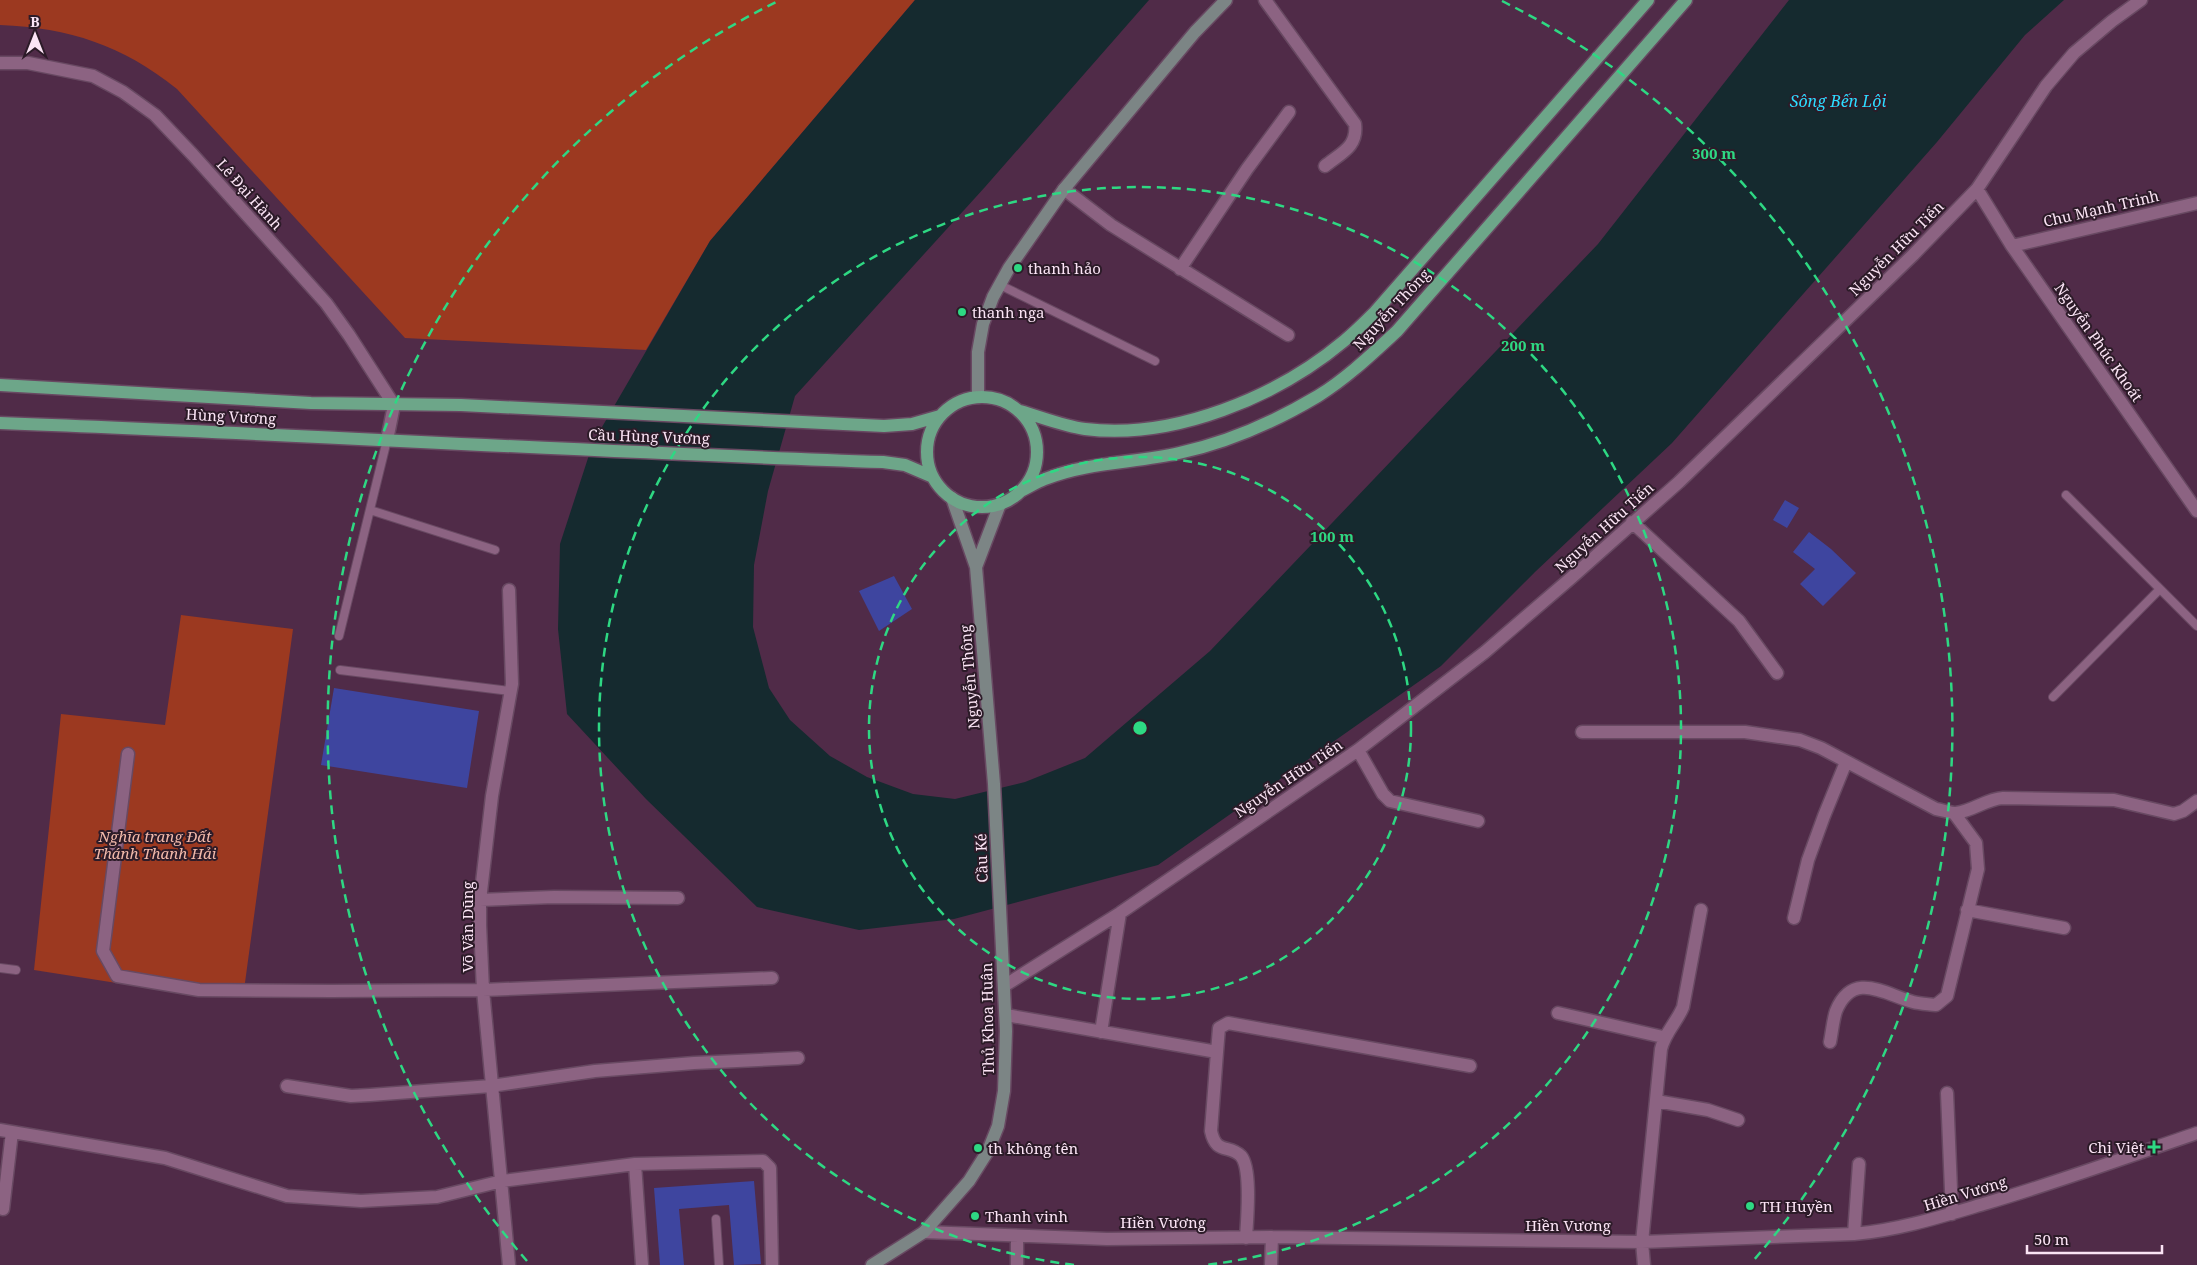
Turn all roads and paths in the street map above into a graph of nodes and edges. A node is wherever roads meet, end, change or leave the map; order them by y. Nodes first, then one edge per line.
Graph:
1 (1226, 0) edge
2 (1265, 0) edge
3 (1648, 0) edge
4 (1686, 0) edge
5 (2141, 0) edge
6 (0, 63) edge
7 (1289, 112) dead end
8 (1325, 166) dead end
9 (1064, 189) junction
10 (1977, 189) junction
11 (2197, 203) edge
12 (2012, 246) junction
13 (1180, 269) junction
14 (1000, 285) junction
15 (1288, 336) dead end
16 (1155, 361) dead end
17 (0, 385) edge
18 (978, 396) junction
19 (394, 405) junction
20 (461, 405) joint
21 (1020, 411) junction
22 (940, 416) junction
23 (0, 423) edge
24 (387, 440) junction
25 (461, 445) joint
26 (933, 477) junction
27 (1021, 491) junction
28 (2066, 495) dead end
29 (952, 498) junction
30 (1000, 504) junction
31 (370, 510) junction
32 (2197, 511) edge
33 (1632, 522) junction
34 (495, 550) dead end
35 (976, 567) junction
36 (2160, 589) junction
37 (509, 590) dead end
38 (2197, 626) edge
39 (339, 636) dead end
40 (340, 670) dead end
41 (1777, 672) dead end
42 (510, 691) junction
43 (2053, 697) dead end
44 (1582, 732) dead end
45 (1358, 750) junction
46 (128, 754) dead end
47 (1846, 762) junction
48 (994, 784) joint
49 (2197, 801) edge
50 (1954, 813) junction
51 (1478, 821) dead end
52 (678, 898) dead end
53 (480, 900) junction
54 (1701, 910) dead end
55 (1967, 910) junction
56 (1120, 913) junction
57 (1794, 918) dead end
58 (2064, 928) dead end
59 (1000, 930) joint
60 (0, 968) edge
61 (16, 970) dead end
62 (772, 978) dead end
63 (1004, 986) junction
64 (483, 990) junction
65 (1558, 1013) dead end
66 (1006, 1015) junction
67 (1101, 1032) junction
68 (1663, 1037) junction
69 (1830, 1042) dead end
70 (1217, 1052) junction
71 (798, 1058) dead end
72 (1470, 1066) dead end
73 (287, 1086) dead end
74 (492, 1086) junction
75 (1947, 1093) dead end
76 (1656, 1101) junction
77 (1738, 1120) dead end
78 (6, 1131) edge
79 (2197, 1133) edge
80 (635, 1164) junction
81 (1859, 1164) dead end
82 (502, 1180) junction
83 (3, 1209) dead end
84 (1952, 1214) junction
85 (716, 1219) dead end
86 (924, 1232) junction
87 (1854, 1234) junction
88 (1017, 1236) junction
89 (1272, 1237) junction
90 (1246, 1238) junction
91 (1642, 1242) junction
92 (509, 1265) edge
93 (642, 1265) edge
94 (719, 1265) edge
95 (772, 1265) edge
96 (872, 1265) edge
97 (1017, 1265) edge
98 (1271, 1265) edge
99 (1644, 1265) edge

1 - 9 main road
2 - 8 street
3 - 21 main road, Nguyễn Thông
4 - 27 main road, Nguyễn Thông
5 - 10 street, Nguyễn Hữu Tiến
6 - 19 street, Lê Đại Hành
7 - 13 street
9 - 13 street
9 - 14 main road
10 - 12 street, Nguyễn Phúc Khoát
10 - 33 street, Nguyễn Hữu Tiến
11 - 12 street, Chu Mạnh Trinh
12 - 32 street, Nguyễn Phúc Khoát
13 - 15 street
14 - 16 lane
14 - 18 main road
17 - 19 main road, Hùng Vương
18 - 21 main road
18 - 22 main road
19 - 20 main road, Hùng Vương
19 - 24 street
20 - 22 main road, Cầu Hùng Vương
21 - 27 main road
22 - 26 main road
23 - 24 main road, Hùng Vương
24 - 25 main road, Hùng Vương
24 - 31 lane
25 - 26 main road, Cầu Hùng Vương
26 - 29 main road
27 - 30 main road
28 - 36 lane
29 - 30 main road
29 - 35 main road, Nguyễn Thông
30 - 35 main road, Nguyễn Thông
31 - 34 lane
31 - 39 lane
33 - 41 street
33 - 45 street, Nguyễn Hữu Tiến
35 - 48 main road, Nguyễn Thông
36 - 38 lane
36 - 43 lane
37 - 42 street, Võ Văn Dũng
40 - 42 lane
42 - 53 street, Võ Văn Dũng
44 - 47 street
45 - 51 street
45 - 56 street, Nguyễn Hữu Tiến
46 - 64 street
47 - 50 street
47 - 57 street
48 - 59 main road, Cầu Ké
49 - 50 street
50 - 55 street
52 - 53 street
53 - 64 street, Võ Văn Dũng
54 - 68 street
55 - 58 street
55 - 69 street
56 - 63 street, Nguyễn Hữu Tiến
56 - 67 street
59 - 63 main road, Thủ Khoa Huân
60 - 61 lane
62 - 64 street
63 - 66 main road, Thủ Khoa Huân
64 - 74 street, Võ Văn Dũng
65 - 68 street
66 - 67 street
66 - 86 main road, Thủ Khoa Huân
67 - 70 street
68 - 76 street
70 - 72 street
70 - 90 street
71 - 74 street
73 - 74 street
74 - 82 street, Võ Văn Dũng
75 - 84 street
76 - 77 street
76 - 91 street
78 - 82 street
78 - 83 street
79 - 84 street, Hiền Vương
80 - 82 street
80 - 93 street
80 - 95 street
81 - 87 street
82 - 92 street, Võ Văn Dũng
84 - 87 street, Hiền Vương
85 - 94 lane
86 - 88 street, Hiền Vương
86 - 96 main road, Thủ Khoa Huân
87 - 91 street, Hiền Vương
88 - 90 street, Hiền Vương
88 - 97 street
89 - 90 street, Hiền Vương
89 - 91 street, Hiền Vương
89 - 98 street
91 - 99 street

